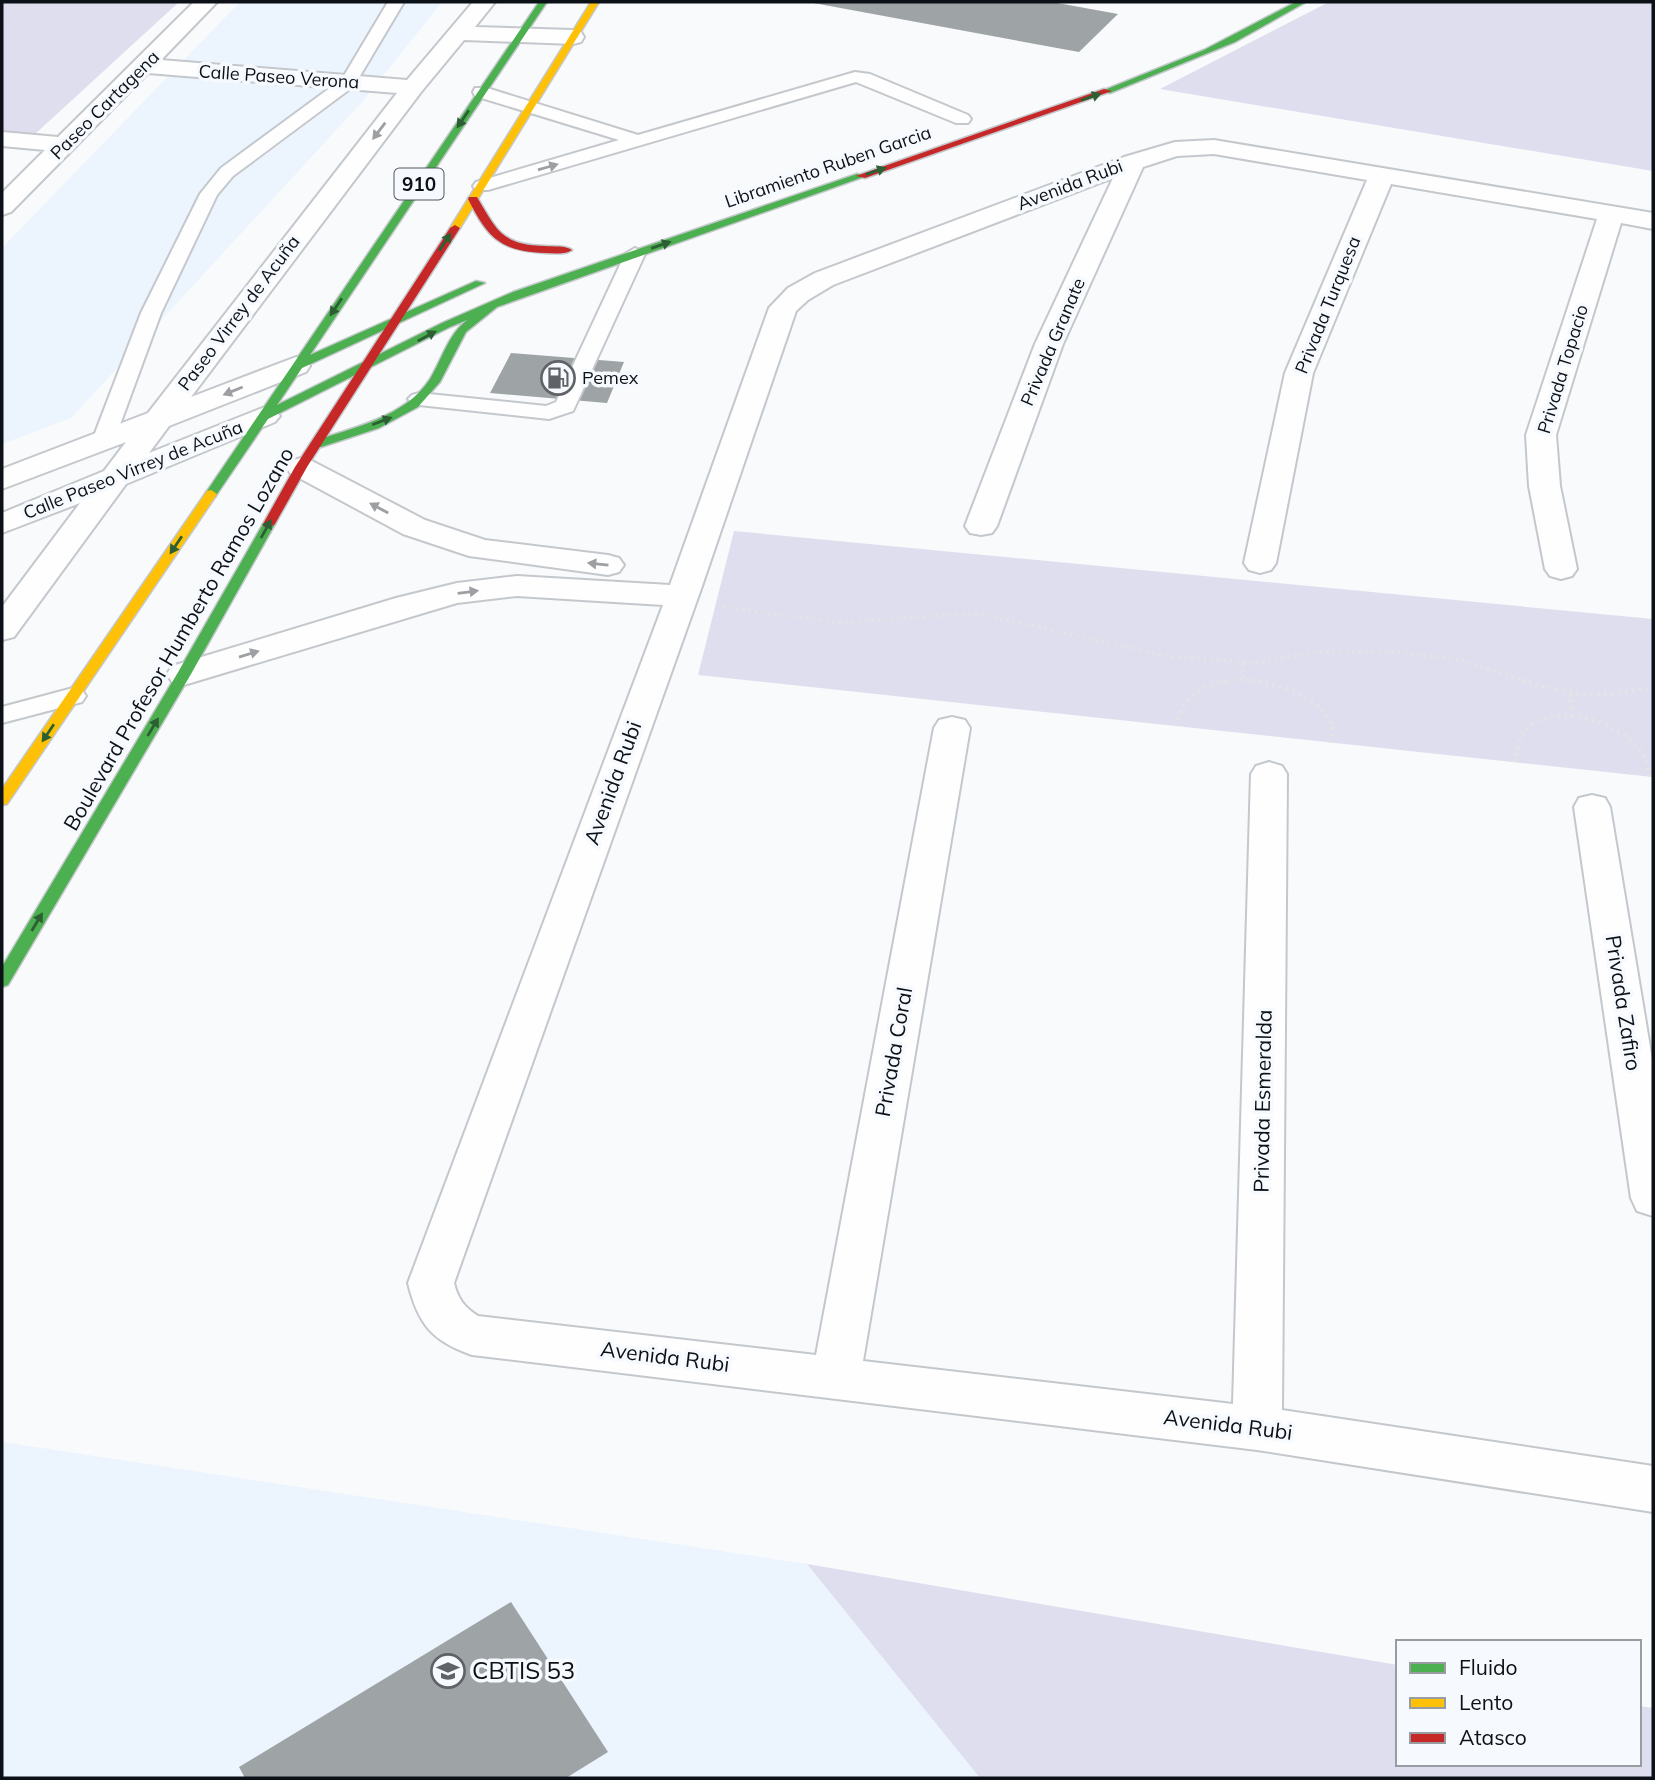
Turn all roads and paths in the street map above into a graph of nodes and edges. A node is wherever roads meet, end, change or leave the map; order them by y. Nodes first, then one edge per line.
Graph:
1 (26, 2) edge
2 (206, 2) edge
3 (396, 2) edge
4 (484, 2) edge
5 (543, 2) edge
6 (595, 2) edge
7 (1303, 2) edge
8 (2, 23) edge
9 (460, 33) junction
10 (519, 36) junction
11 (573, 37) junction
12 (145, 66) junction
13 (348, 82) junction
14 (413, 87) junction
15 (481, 92) junction
16 (529, 106) junction
17 (968, 117) joint
18 (936, 128) dead end
19 (2, 139) edge
20 (640, 141) junction
21 (64, 145) junction
22 (1133, 162) junction
23 (1382, 175) junction
24 (478, 193) junction
25 (2, 207) edge
26 (1611, 214) junction
27 (1653, 221) edge
28 (635, 254) junction
29 (527, 265) dead end
30 (490, 279) dead end
31 (493, 305) junction
32 (394, 320) junction
33 (296, 366) junction
34 (366, 368) junction
35 (419, 399) junction
36 (265, 416) junction
37 (157, 421) junction
38 (103, 441) junction
39 (309, 456) junction
40 (2, 480) edge
41 (113, 480) junction
42 (2, 524) edge
43 (981, 526) dead end
44 (1260, 563) dead end
45 (1561, 569) dead end
46 (684, 590) junction
47 (2, 630) edge
48 (1243, 663) junction
49 (184, 674) junction
50 (1243, 679) junction
51 (1653, 688) edge
52 (1570, 693) junction
53 (73, 696) junction
54 (2, 715) edge
55 (1572, 717) junction
56 (1175, 726) dead end
57 (952, 728) dead end
58 (1331, 743) dead end
59 (1516, 762) dead end
60 (1269, 774) dead end
61 (1650, 776) dead end
62 (2, 800) edge
63 (1592, 807) dead end
64 (2, 981) edge
65 (1653, 1198) edge
66 (836, 1377) junction
67 (1257, 1428) junction
68 (1653, 1489) edge

1 - 8 path
2 - 12 street, Paseo Cartagena
3 - 13 lane
4 - 9 street, Paseo Virrey de Acuña
5 - 10 main road, 910
6 - 11 main road, 910
28 -> 7 main road, Libramiento Ruben Garcia
9 - 10 street
9 - 14 street, Paseo Virrey de Acuña
10 - 11 street
10 - 15 main road, 910
11 - 16 main road, 910
12 - 13 street, Calle Paseo Verona
12 - 21 street, Paseo Cartagena
13 - 14 street, Calle Paseo Verona
13 - 38 lane
14 -> 37 street, Paseo Virrey de Acuña
15 - 16 lane
15 -> 33 main road, 910
16 - 20 lane
16 - 24 main road, 910
17 - 18 main road, Libramiento Ruben Garcia
17 - 20 lane
19 - 21 street
24 -> 20 lane
21 - 25 street, Paseo Cartagena
22 - 23 street, Avenida Rubi
22 - 43 street, Privada Granate
22 - 46 street, Avenida Rubi
23 - 26 street, Avenida Rubi
23 - 44 street, Privada Turquesa
24 - 29 main road
32 -> 24 main road, 910
26 - 27 street, Avenida Rubi
26 - 45 street, Privada Topacio
28 - 31 main road, Libramiento Ruben Garcia
28 - 35 lane
30 - 32 main road
34 -> 31 main road, Libramiento Ruben Garcia
31 - 35 main road
32 - 33 main road
32 - 34 main road, Boulevard Profesor Humberto Ramos Lozano
33 - 36 main road, Boulevard Profesor Humberto Ramos Lozano
33 -> 37 street, Calle Paseo Virrey de Acuña
34 - 36 main road, Libramiento Ruben Garcia
34 - 39 main road, Boulevard Profesor Humberto Ramos Lozano
39 -> 35 main road
36 - 41 street, Calle Paseo Virrey de Acuña
36 -> 53 main road, Boulevard Profesor Humberto Ramos Lozano
37 - 38 street, Calle Paseo Virrey de Acuña
37 - 41 street, Paseo Virrey de Acuña
38 - 40 street, Calle Paseo Virrey de Acuña
46 -> 39 street
49 -> 39 main road, Boulevard Profesor Humberto Ramos Lozano
41 - 42 street, Calle Paseo Virrey de Acuña
41 - 47 street, Paseo Virrey de Acuña
46 - 48 path
49 -> 46 street
46 - 66 street, Avenida Rubi
48 - 50 path
48 - 52 path
64 -> 49 main road, Boulevard Profesor Humberto Ramos Lozano
50 - 56 path
50 - 58 path
51 - 52 path
52 - 55 path
53 - 54 lane
53 -> 62 main road, Boulevard Profesor Humberto Ramos Lozano
55 - 59 path
55 - 61 path
57 - 66 street, Privada Coral
60 - 67 street, Privada Esmeralda
63 - 65 street, Privada Zafiro
66 - 67 street, Avenida Rubi
67 - 68 street, Avenida Rubi

